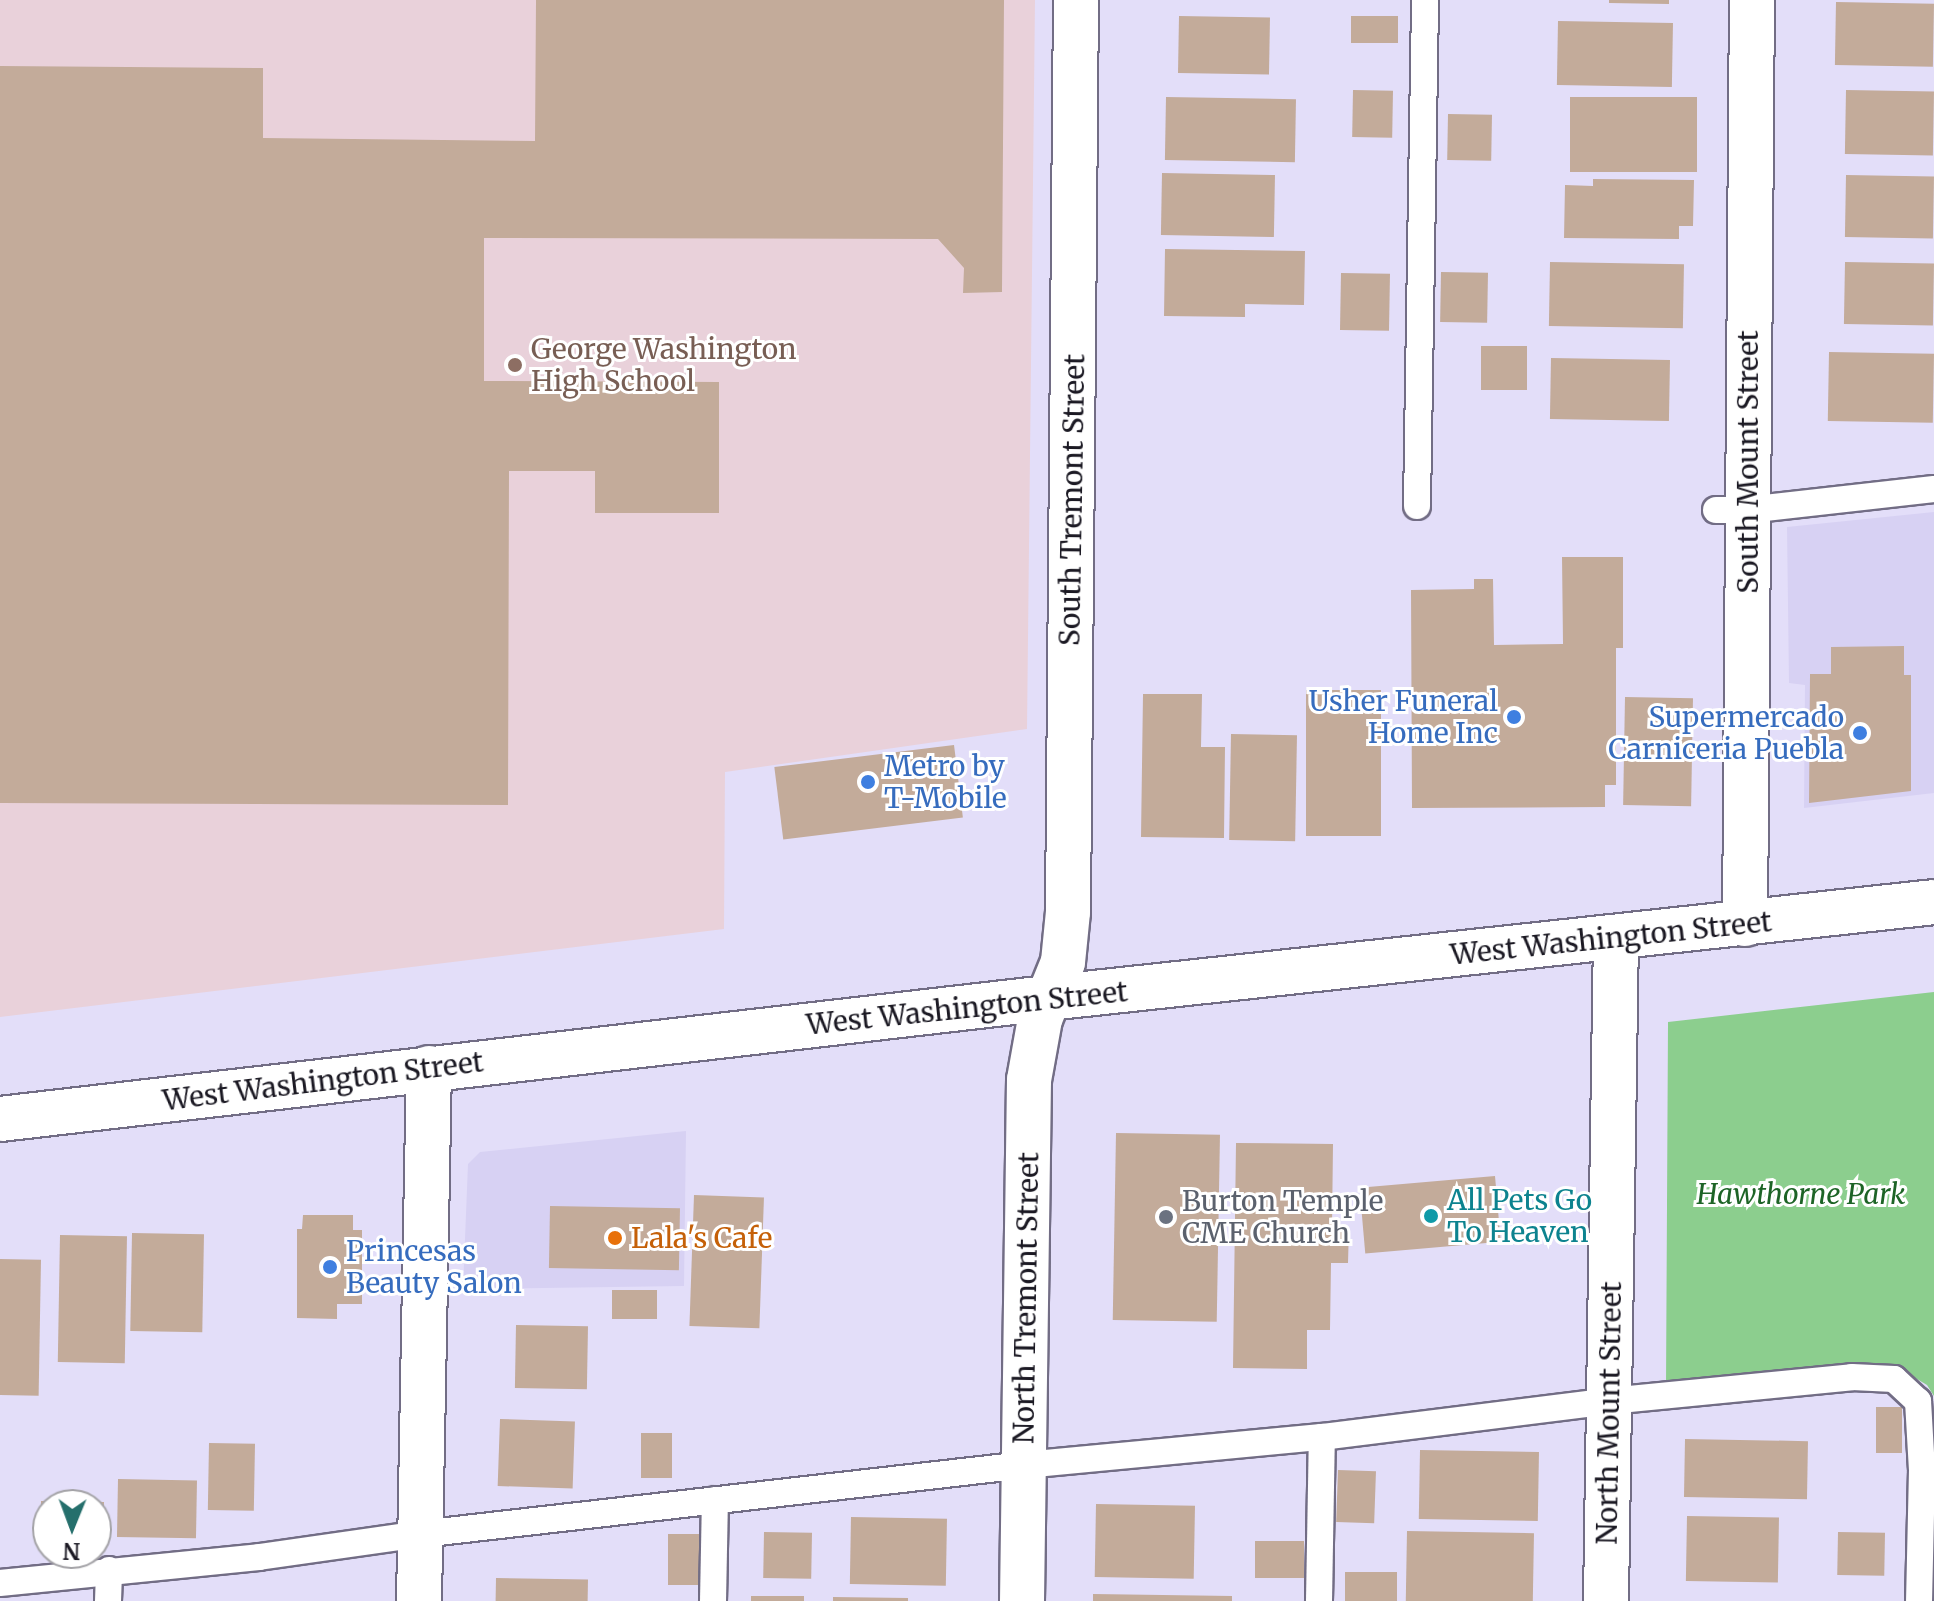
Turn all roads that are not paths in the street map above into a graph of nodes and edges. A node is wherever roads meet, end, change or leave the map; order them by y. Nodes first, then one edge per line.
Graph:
1 (1076, 0) edge
2 (1425, 0) edge
3 (1752, 0) edge
4 (1934, 489) edge
5 (1417, 506) dead end
6 (1731, 510) junction
7 (1934, 902) edge
8 (1745, 924) junction
9 (1616, 938) junction
10 (1048, 998) junction
11 (429, 1068) junction
12 (0, 1119) edge
13 (1609, 1401) junction
14 (1322, 1437) junction
15 (1024, 1465) junction
16 (715, 1500) junction
17 (421, 1534) junction
18 (109, 1570) junction
19 (0, 1583) edge
20 (108, 1601) edge
21 (419, 1601) edge
22 (713, 1601) edge
23 (1022, 1601) edge
24 (1319, 1601) edge
25 (1606, 1601) edge
26 (1919, 1601) edge

1 - 10 street, South Tremont Street
2 - 5 lane
3 - 6 street, South Mount Street
4 - 6 lane
6 - 8 street, South Mount Street
7 - 8 street, West Washington Street
8 - 9 street, West Washington Street
9 - 10 street, West Washington Street
9 - 13 street, North Mount Street
10 - 11 street, West Washington Street
10 - 15 street, North Tremont Street
11 - 12 street, West Washington Street
11 - 17 street
13 - 14 lane
13 - 25 street, North Mount Street
13 - 26 lane
14 - 15 lane
14 - 24 lane
15 - 16 lane
15 - 23 street, North Tremont Street
16 - 17 lane
16 - 22 lane
17 - 18 lane
17 - 21 street
18 - 19 lane
18 - 20 lane

